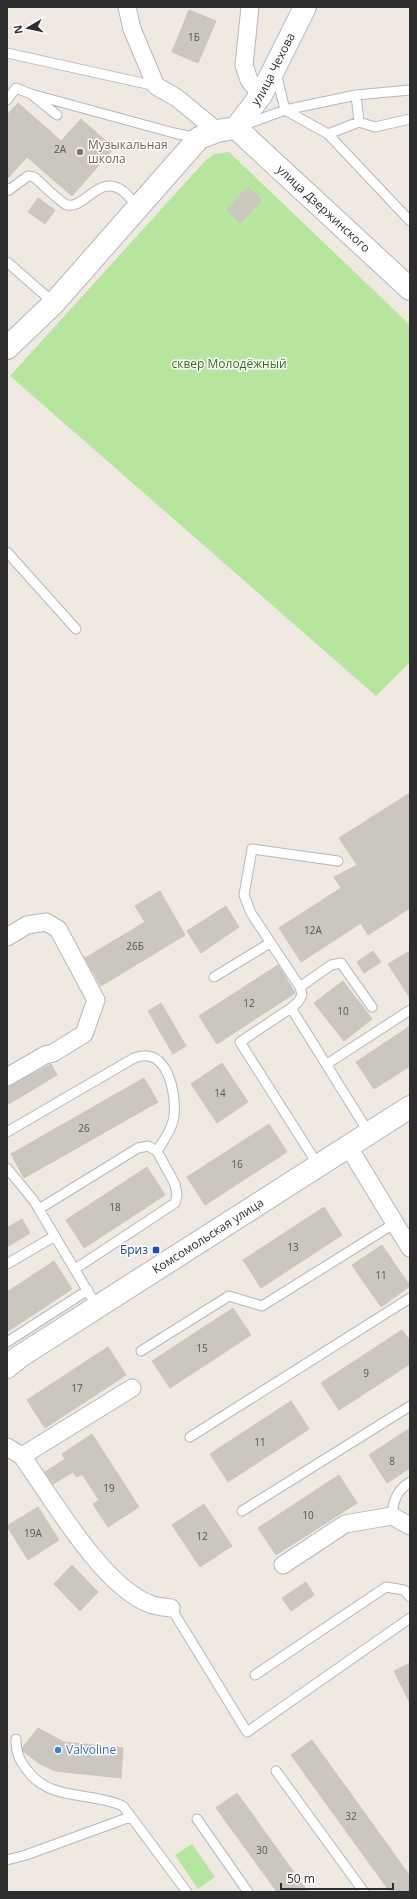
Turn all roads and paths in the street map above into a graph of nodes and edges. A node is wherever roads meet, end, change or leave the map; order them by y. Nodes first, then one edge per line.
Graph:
1 (127, 7) edge
2 (250, 7) edge
3 (305, 7) edge
4 (7, 53) edge
5 (275, 70) junction
6 (156, 86) junction
7 (410, 90) edge
8 (31, 94) junction
9 (261, 95) junction
10 (356, 95) junction
11 (7, 100) edge
12 (285, 110) junction
13 (57, 115) dead end
14 (410, 119) edge
15 (359, 122) junction
16 (217, 132) junction
17 (328, 134) junction
18 (7, 188) edge
19 (139, 208) junction
20 (410, 221) edge
21 (7, 262) edge
22 (410, 289) edge
23 (54, 303) junction
24 (7, 348) edge
25 (7, 552) edge
26 (76, 629) dead end
27 (338, 861) dead end
28 (7, 937) edge
29 (270, 943) junction
30 (214, 977) dead end
31 (300, 986) junction
32 (291, 1008) junction
33 (372, 1008) dead end
34 (410, 1010) edge
35 (327, 1064) junction
36 (7, 1076) edge
37 (410, 1107) edge
38 (7, 1132) edge
39 (369, 1133) junction
40 (348, 1146) junction
41 (157, 1151) junction
42 (318, 1165) junction
43 (7, 1168) edge
44 (38, 1208) junction
45 (395, 1223) junction
46 (55, 1236) junction
47 (410, 1248) edge
48 (7, 1264) edge
49 (74, 1269) junction
50 (410, 1298) edge
51 (92, 1299) junction
52 (7, 1342) edge
53 (141, 1351) dead end
54 (7, 1367) edge
55 (132, 1388) dead end
56 (410, 1406) edge
57 (190, 1437) dead end
58 (7, 1448) edge
59 (22, 1456) junction
60 (410, 1482) edge
61 (242, 1511) dead end
62 (392, 1516) junction
63 (410, 1526) edge
64 (282, 1565) dead end
65 (410, 1597) edge
66 (171, 1608) joint
67 (410, 1618) edge
68 (255, 1675) dead end
69 (16, 1739) dead end
70 (276, 1771) dead end
71 (130, 1817) junction
72 (197, 1819) dead end
73 (7, 1860) edge
74 (187, 1892) edge
75 (248, 1892) edge
76 (364, 1892) edge

1 - 6 street
2 - 9 street
3 - 5 street, улица Чехова
4 - 6 lane
5 - 9 street, улица Чехова
5 - 12 lane
6 - 16 street
7 - 10 lane
8 - 11 lane
8 - 13 lane
8 - 16 lane
9 - 16 street, улица Чехова
10 - 12 lane
10 - 15 lane
12 - 16 lane
12 - 17 lane
14 - 15 lane
15 - 17 lane
16 - 19 street, улица Чехова
16 - 22 street, улица Дзержинского
17 - 20 lane
18 - 19 lane
19 - 23 street, улица Чехова
21 - 23 lane
23 - 24 street, улица Чехова
25 - 26 lane
27 - 29 lane
28 - 36 street
29 - 30 lane
29 - 31 lane
31 - 32 lane
31 - 33 lane
32 - 35 lane
32 - 42 lane
34 - 35 lane
35 - 39 lane
37 - 39 street, Комсомольская улица
38 - 41 lane
39 - 40 street, Комсомольская улица
40 - 42 street, Комсомольская улица
40 - 45 street
41 - 44 lane
41 - 49 lane
42 - 51 street, Комсомольская улица
43 - 44 lane
44 - 46 lane
45 - 47 street
45 - 53 lane
46 - 48 lane
46 - 49 lane
49 - 51 lane
50 - 57 lane
51 - 52 lane
51 - 54 street, Комсомольская улица
55 - 59 street
56 - 61 lane
58 - 59 street
59 - 66 street
60 - 62 lane
62 - 63 street
62 - 64 street
65 - 68 lane
66 - 67 lane
69 - 71 lane
70 - 76 lane
71 - 73 lane
71 - 74 lane
72 - 75 lane

